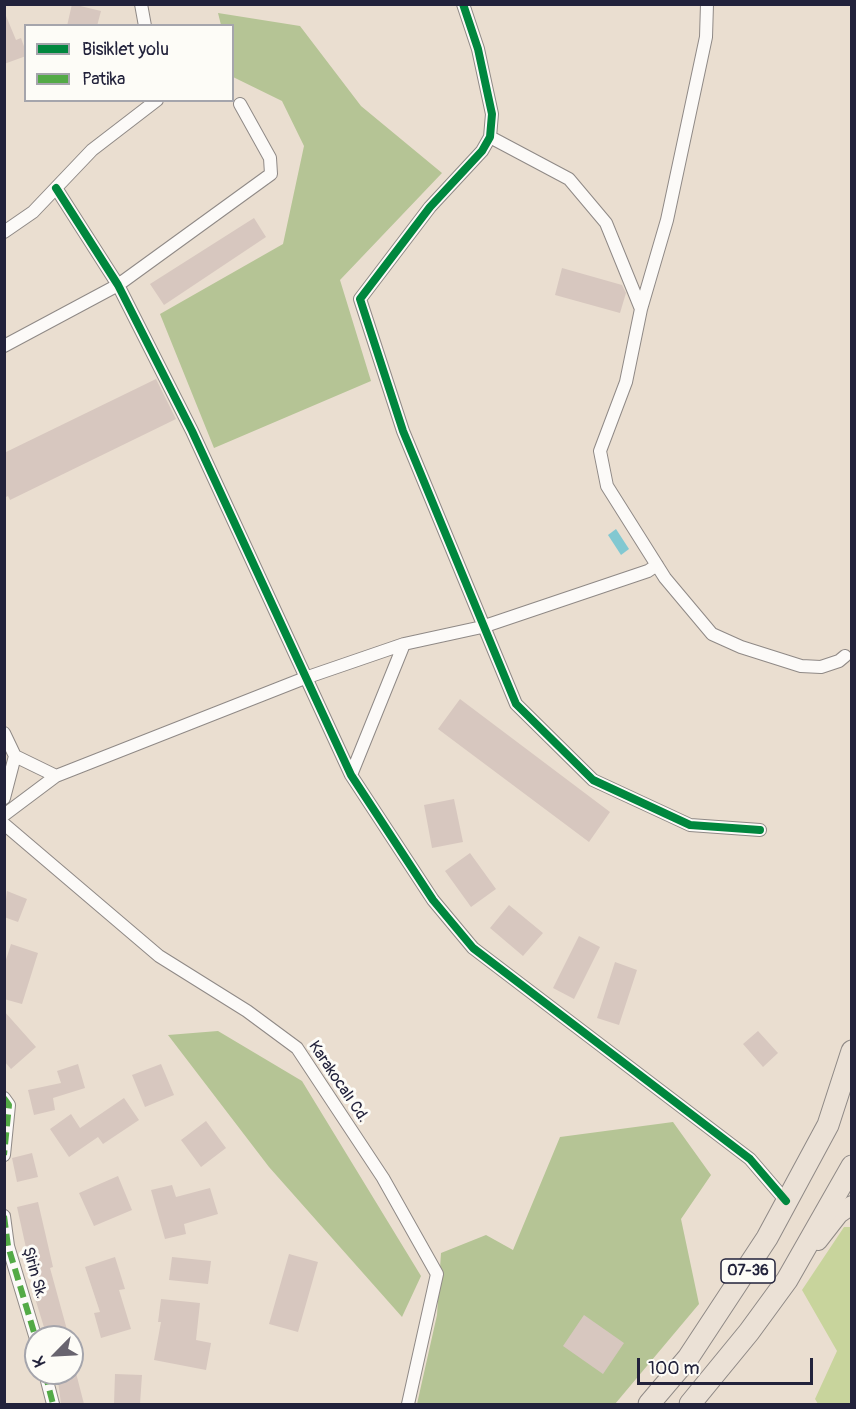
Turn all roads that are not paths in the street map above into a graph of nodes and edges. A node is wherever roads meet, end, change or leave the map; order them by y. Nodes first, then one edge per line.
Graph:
1 (141, 4) edge
2 (463, 4) edge
3 (707, 4) edge
4 (145, 24) edge
5 (154, 102) edge
6 (240, 104) dead end
7 (490, 137) junction
8 (56, 188) junction
9 (4, 232) edge
10 (118, 285) junction
11 (641, 309) junction
12 (4, 346) edge
13 (657, 565) junction
14 (482, 627) junction
15 (404, 644) junction
16 (845, 656) dead end
17 (305, 678) junction
18 (4, 733) edge
19 (15, 756) junction
20 (351, 775) junction
21 (57, 776) junction
22 (4, 798) edge
23 (4, 815) edge
24 (4, 824) edge
25 (760, 830) dead end
26 (852, 1052) edge
27 (4, 1098) edge
28 (4, 1155) edge
29 (852, 1166) edge
30 (786, 1202) junction
31 (852, 1205) edge
32 (4, 1216) edge
33 (787, 1280) junction
34 (32, 1325) edge
35 (48, 1385) edge
36 (53, 1404) edge
37 (408, 1404) edge
38 (649, 1404) edge
39 (690, 1404) edge

1 - 4 street
2 - 7 street
3 - 11 street
5 - 8 street
6 - 10 street
7 - 11 street
7 - 14 street
8 - 9 street
8 - 10 street
10 - 12 street
10 - 17 street
11 - 13 street
13 - 14 street
13 - 16 street
14 - 15 street
14 - 25 street
15 - 17 street
15 - 20 street
17 - 20 street
17 - 21 street
18 - 19 street
19 - 21 street
19 - 22 street
20 - 30 street
21 - 23 street
24 - 37 street, Karakocalı Cd.
26 - 30 highway, 07-36
27 - 28 street
29 - 33 highway, 07-36
30 - 38 highway, 07-36
31 - 33 main road
32 - 34 street, Şirin Sk.
33 - 39 highway, 07-36
35 - 36 street

